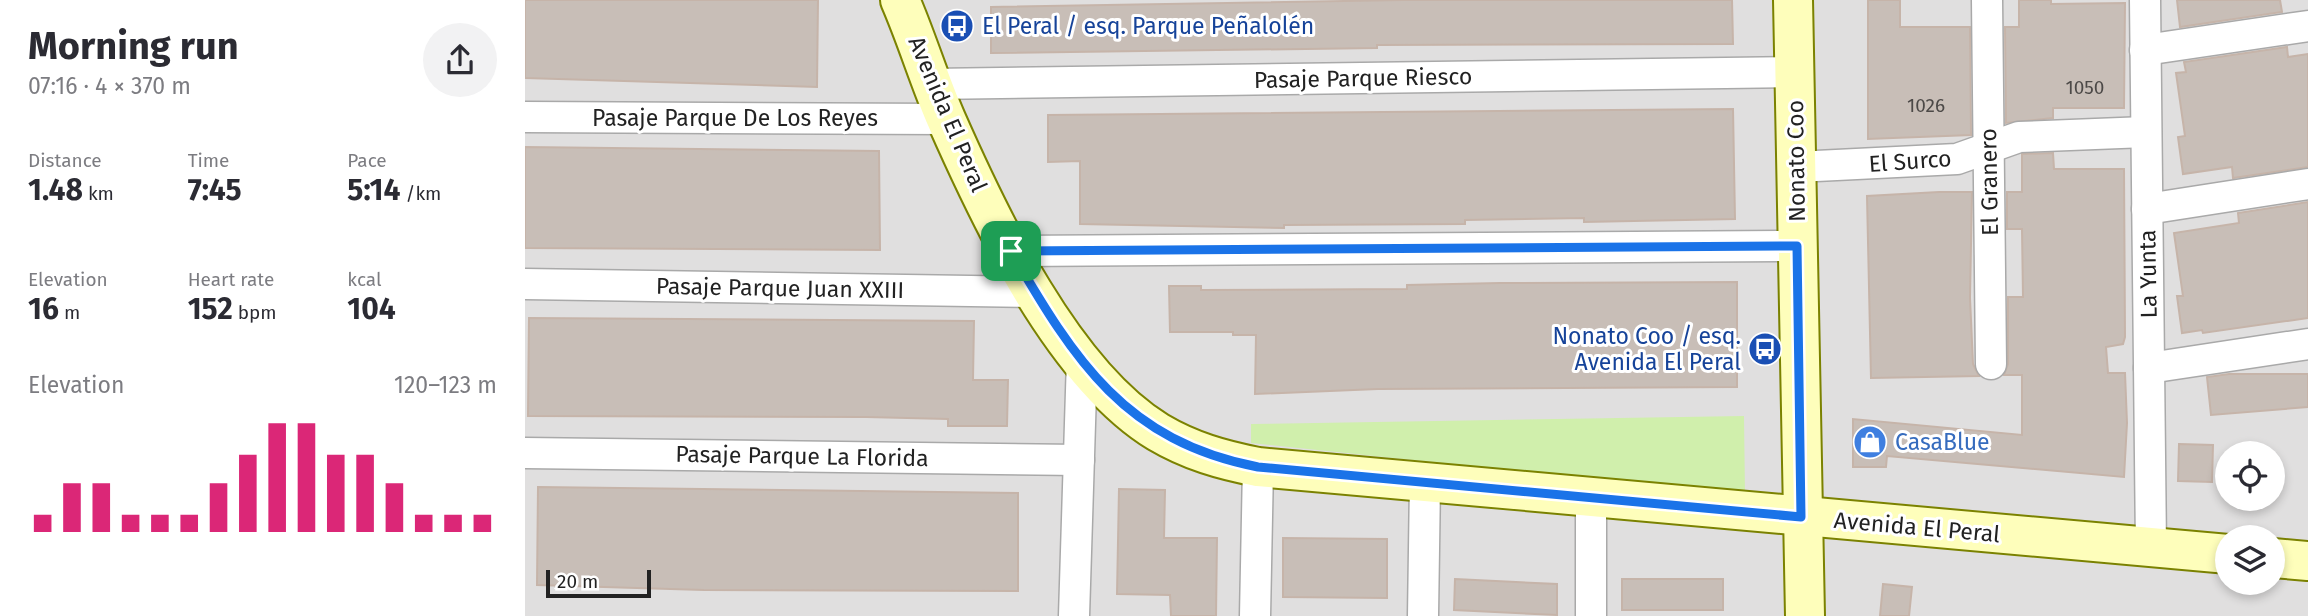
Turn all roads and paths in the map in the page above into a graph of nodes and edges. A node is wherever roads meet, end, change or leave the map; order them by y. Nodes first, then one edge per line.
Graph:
1 (900, 0) edge
2 (1793, 0) edge
3 (1987, 0) edge
4 (2144, 0) edge
5 (2308, 26) edge
6 (2145, 50) junction
7 (1794, 72) junction
8 (932, 84) junction
9 (525, 117) edge
10 (946, 119) junction
11 (2147, 132) junction
12 (1989, 148) junction
13 (1796, 167) junction
14 (2308, 184) edge
15 (2147, 209) junction
16 (1797, 246) junction
17 (1011, 251) junction
18 (525, 284) edge
19 (1035, 292) junction
20 (2308, 344) edge
21 (1082, 359) junction
22 (1991, 364) dead end
23 (2149, 368) junction
24 (525, 453) edge
25 (1079, 460) junction
26 (1258, 467) junction
27 (1425, 482) junction
28 (1591, 497) junction
29 (1801, 517) junction
30 (2151, 548) junction
31 (2215, 553) edge
32 (2285, 559) edge
33 (2308, 561) edge
34 (1074, 616) edge
35 (1255, 616) edge
36 (1423, 616) edge
37 (1591, 616) edge
38 (1805, 616) edge

1 - 8 street, Avenida El Peral
2 - 7 street, Nonato Coo
3 - 12 street, El Granero
4 - 6 street, La Yunta
5 - 6 street
6 - 11 street, La Yunta
7 - 8 street, Pasaje Parque Riesco
7 - 13 street, Nonato Coo
8 - 10 street, Avenida El Peral
9 - 10 street, Pasaje Parque De Los Reyes
10 - 17 street, Avenida El Peral
11 - 12 street, El Surco
11 - 15 street, La Yunta
12 - 13 street, El Surco
12 - 22 street, El Granero
13 - 16 street, Nonato Coo
14 - 15 street
15 - 23 street, La Yunta
16 - 17 street
16 - 29 street, Nonato Coo
17 - 19 street, Avenida El Peral
18 - 19 street, Pasaje Parque Juan XXIII
19 - 21 street, Avenida El Peral
20 - 23 street
21 - 25 street
21 - 26 street, Avenida El Peral
23 - 30 street, La Yunta
24 - 25 street, Pasaje Parque La Florida
25 - 34 street
26 - 27 street, Avenida El Peral
26 - 35 street
27 - 28 street, Avenida El Peral
27 - 36 street
28 - 29 street, Avenida El Peral
28 - 37 street
29 - 30 street, Avenida El Peral
29 - 38 street, Nonato Coo
30 - 31 street, Avenida El Peral
32 - 33 street

